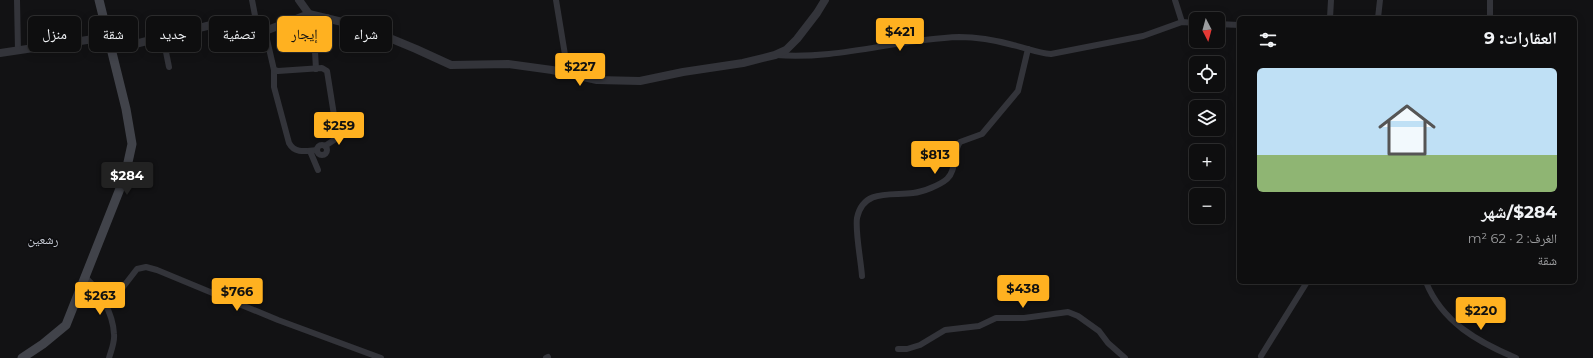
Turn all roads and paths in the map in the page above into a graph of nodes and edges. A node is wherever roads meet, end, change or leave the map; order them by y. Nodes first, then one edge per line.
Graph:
1 (17, 0) edge
2 (99, 0) edge
3 (252, 0) edge
4 (299, 0) edge
5 (556, 0) edge
6 (825, 0) edge
7 (1175, 0) edge
8 (1332, 0) edge
9 (1380, 0) edge
10 (1490, 0) edge
11 (309, 14) junction
12 (102, 16) edge
13 (257, 16) edge
14 (321, 16) edge
15 (1330, 16) edge
16 (1378, 16) edge
17 (1490, 16) edge
18 (332, 18) edge
19 (1182, 22) junction
20 (1189, 22) edge
21 (1225, 24) edge
22 (1237, 25) edge
23 (269, 28) edge
24 (89, 40) edge
25 (1028, 49) junction
26 (18, 51) junction
27 (111, 52) edge
28 (166, 52) edge
29 (268, 52) edge
30 (315, 52) edge
31 (0, 53) edge
32 (776, 55) junction
33 (169, 66) dead end
34 (316, 69) junction
35 (274, 70) junction
36 (568, 73) junction
37 (313, 150) junction
38 (318, 170) dead end
39 (862, 276) dead end
40 (85, 277) junction
41 (1306, 284) edge
42 (1427, 284) edge
43 (101, 298) junction
44 (898, 349) dead end
45 (1262, 356) dead end
46 (22, 358) edge
47 (108, 358) edge
48 (381, 358) edge
49 (1125, 358) edge
50 (1516, 358) edge

1 - 26 street
2 - 12 main road
3 - 13 street
4 - 11 street
5 - 36 street
6 - 32 street
7 - 19 street
8 - 15 street
9 - 16 street
10 - 17 street
11 - 14 street
11 - 23 street
18 - 36 street
19 - 20 street
19 - 25 street
21 - 22 street
24 - 26 street
25 - 32 street
25 - 39 street
26 - 31 street
27 - 40 main road
28 - 33 street
29 - 35 street
30 - 34 street
32 - 36 street
34 - 35 street
34 - 37 street
35 - 37 street
37 - 38 street
40 - 43 street
40 - 46 main road
41 - 45 street
42 - 50 street
43 - 47 street
43 - 48 street
44 - 49 street

